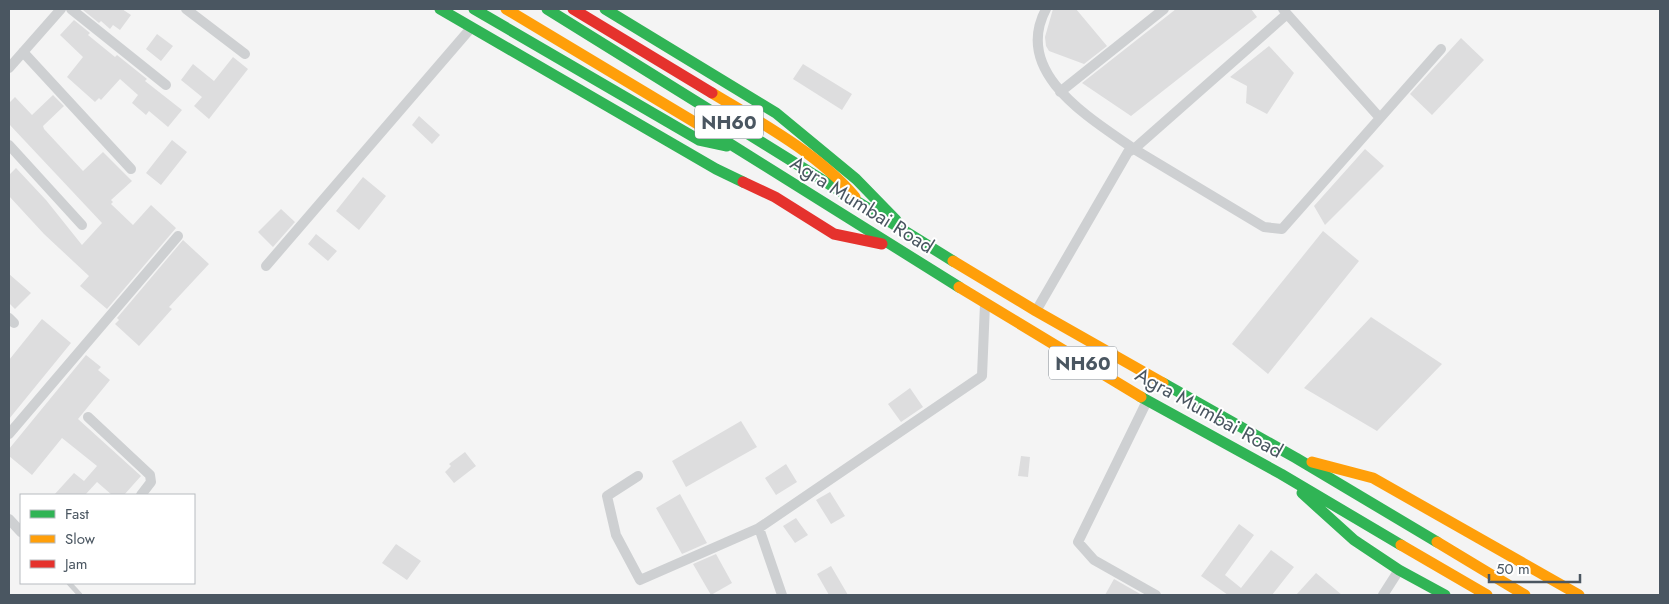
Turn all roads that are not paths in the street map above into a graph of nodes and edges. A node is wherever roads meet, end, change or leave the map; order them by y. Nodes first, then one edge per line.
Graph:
1 (61, 9) edge
2 (70, 9) edge
3 (186, 9) edge
4 (440, 9) edge
5 (474, 9) edge
6 (506, 9) edge
7 (548, 9) edge
8 (573, 9) edge
9 (605, 9) edge
10 (1046, 9) edge
11 (1164, 9) edge
12 (1285, 12) edge
13 (471, 28) junction
14 (1441, 49) dead end
15 (23, 52) junction
16 (245, 54) dead end
17 (9, 68) edge
18 (166, 85) dead end
19 (1060, 92) junction
20 (1380, 118) junction
21 (9, 145) edge
22 (737, 148) junction
23 (1134, 149) junction
24 (131, 169) dead end
25 (862, 206) junction
26 (82, 225) dead end
27 (909, 234) junction
28 (178, 236) dead end
29 (890, 245) junction
30 (266, 266) dead end
31 (985, 304) junction
32 (1036, 310) junction
33 (1147, 401) junction
34 (88, 417) dead end
35 (9, 434) edge
36 (1296, 458) junction
37 (1281, 474) junction
38 (638, 476) dead end
39 (142, 494) edge
40 (9, 520) edge
41 (759, 528) junction
42 (20, 531) edge
43 (1398, 570) junction
44 (70, 584) edge
45 (80, 595) edge
46 (782, 595) edge
47 (1156, 595) edge
48 (1383, 595) edge
49 (1445, 595) edge
50 (1486, 595) edge
51 (1526, 595) edge
52 (1579, 595) edge

1 - 15 street
2 - 18 street
3 - 16 street
4 - 13 main road
5 - 22 main road
6 - 22 main road, NH60
7 - 25 main road, NH60
8 - 25 main road
9 - 27 main road
10 - 19 street
11 - 19 street
12 - 20 street
12 - 23 street
13 - 29 main road
13 - 30 street
14 - 20 street
15 - 17 street
15 - 24 street
19 - 23 street
20 - 23 street
21 - 26 street
22 - 29 main road, Agra Mumbai Road / NH60
23 - 32 street
25 - 27 main road, NH60
27 - 32 main road, Agra Mumbai Road / NH60
28 - 35 street
29 - 31 main road, Agra Mumbai Road / NH60
31 - 33 main road, Agra Mumbai Road / NH60
31 - 41 street
32 - 36 main road, Agra Mumbai Road / NH60
33 - 37 main road, Agra Mumbai Road / NH60
33 - 47 street
34 - 39 street
36 - 51 main road, Agra Mumbai Road / NH60
36 - 52 main road
37 - 43 main road
37 - 50 main road, Agra Mumbai Road / NH60
38 - 41 street
40 - 42 street
41 - 46 street
43 - 48 street
43 - 49 main road
44 - 45 lane

